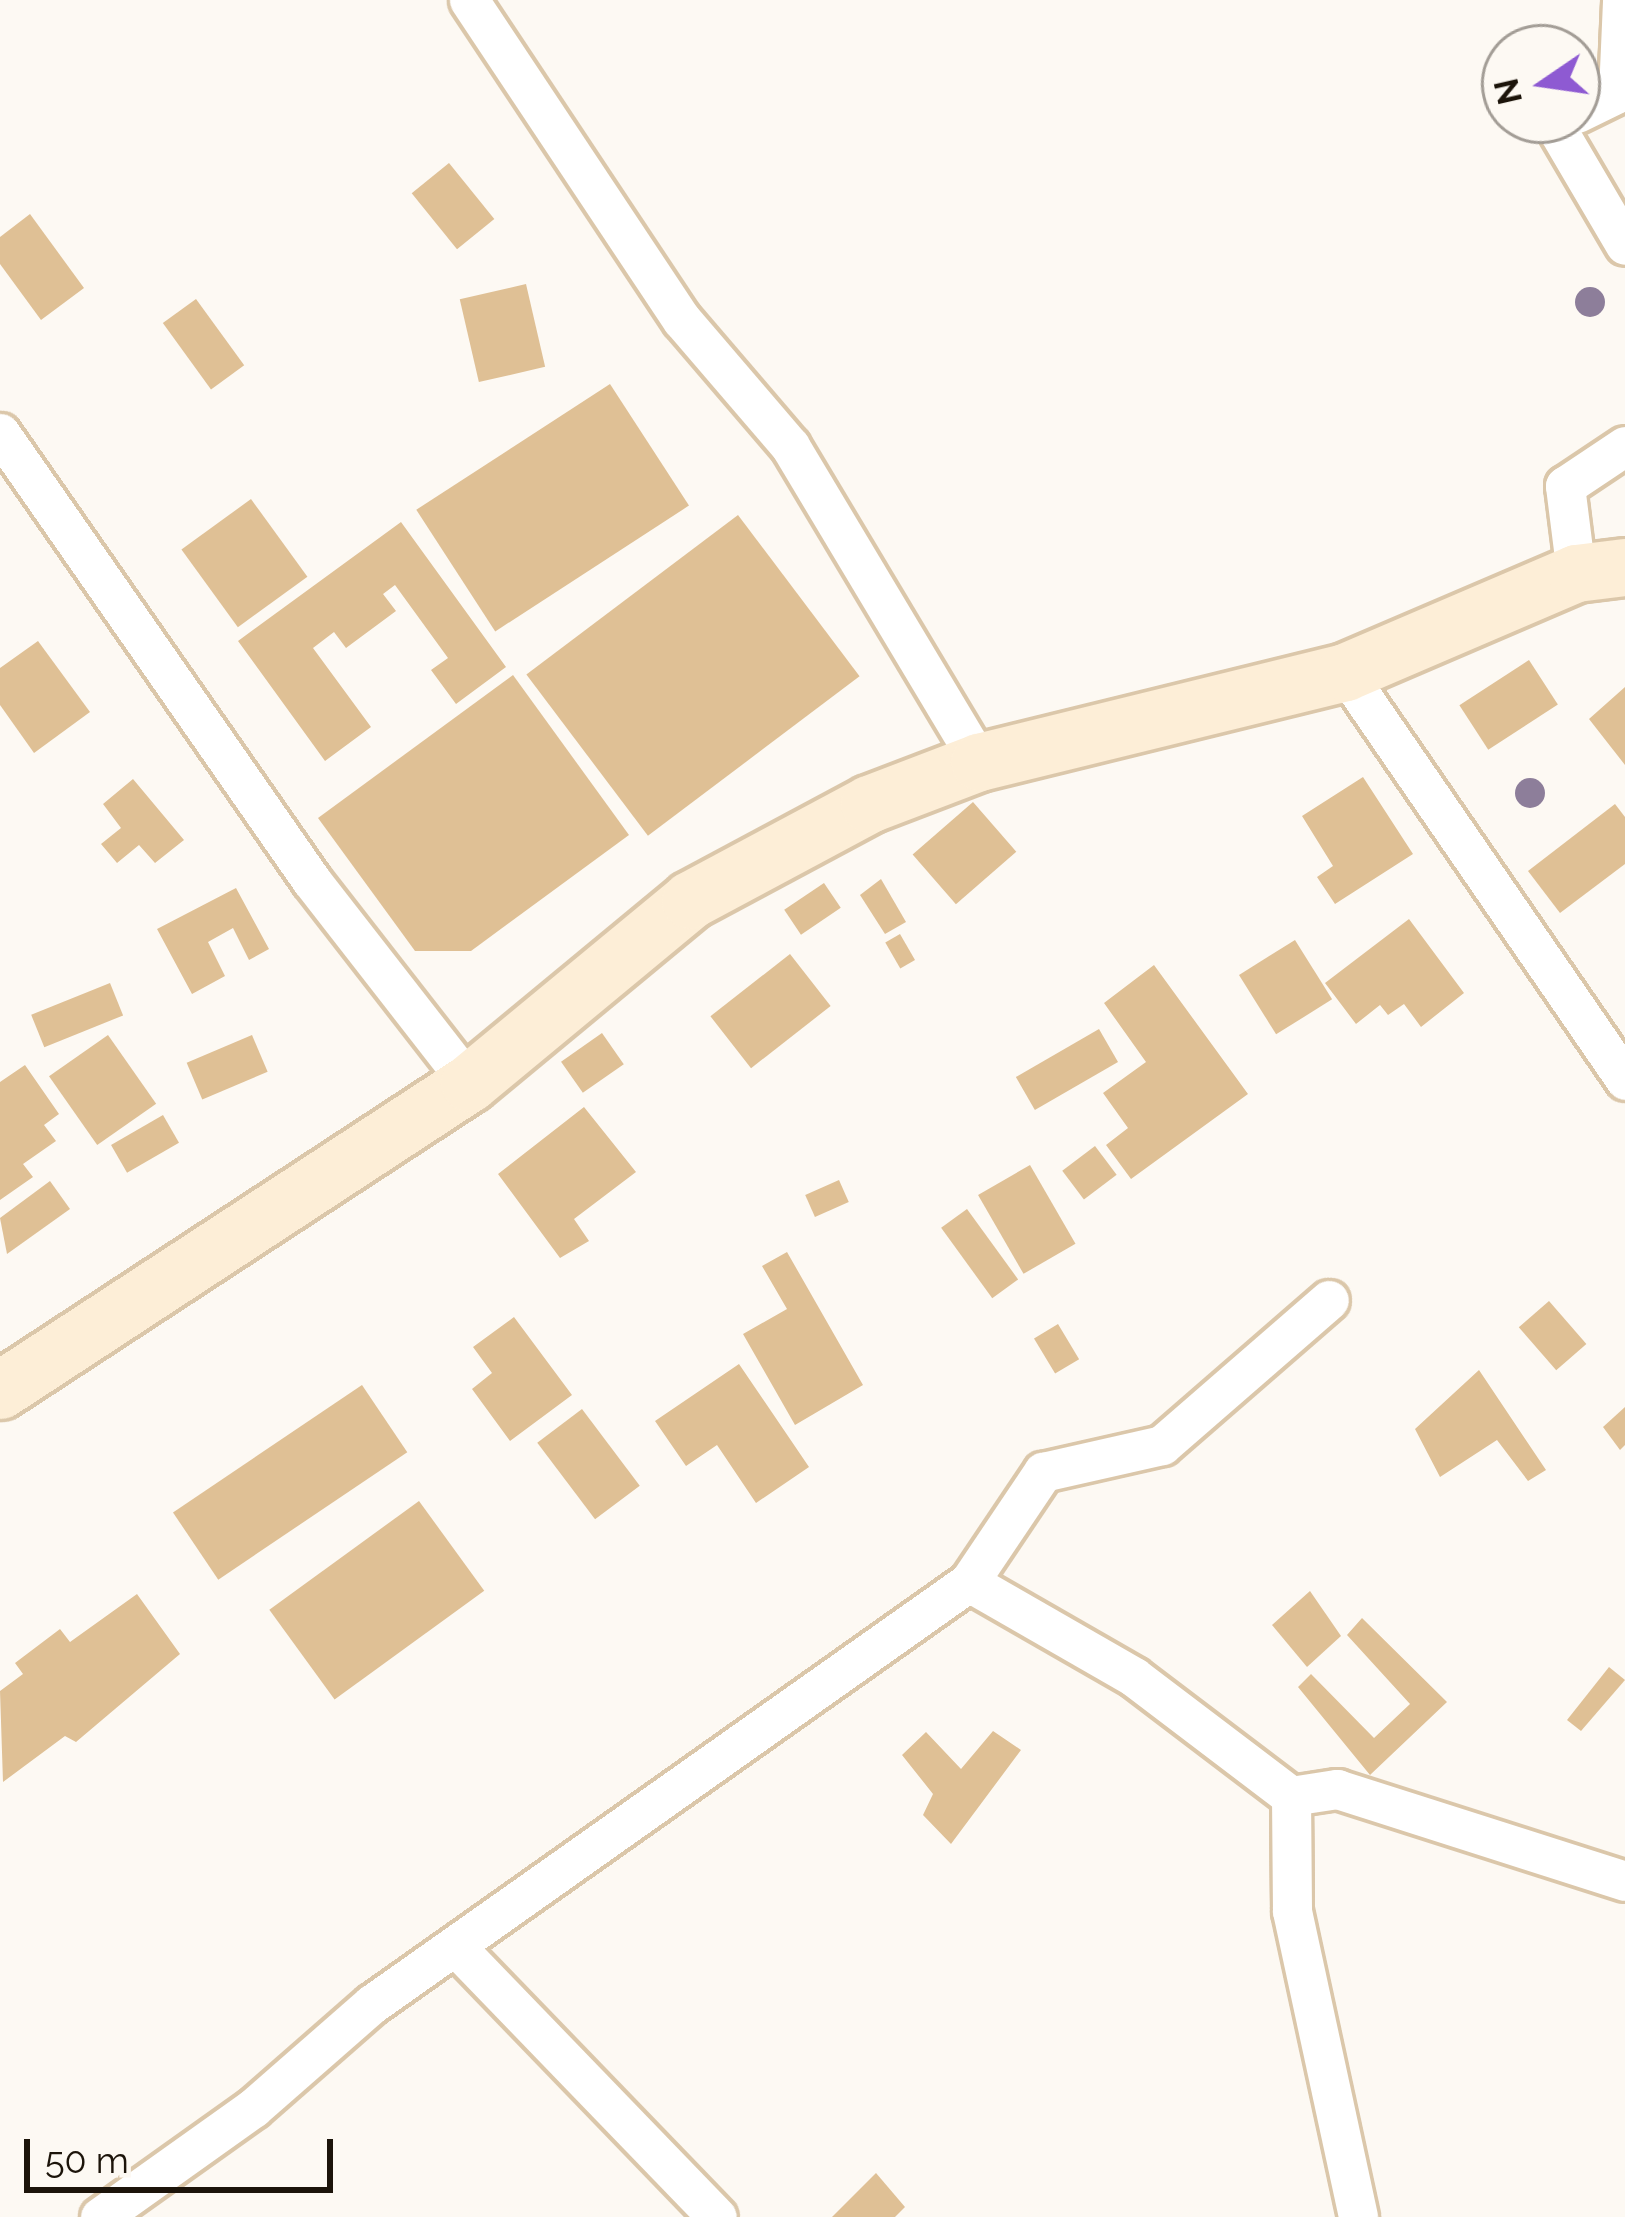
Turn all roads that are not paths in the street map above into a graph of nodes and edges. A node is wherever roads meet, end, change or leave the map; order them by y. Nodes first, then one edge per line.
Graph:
1 (469, 0) edge
2 (1622, 0) edge
3 (1601, 101) edge
4 (1566, 144) edge
5 (1625, 245) edge
6 (0, 433) edge
7 (1625, 446) edge
8 (1600, 570) edge
9 (1345, 671) junction
10 (979, 762) junction
11 (1625, 1080) edge
12 (469, 1083) junction
13 (1329, 1300) dead end
14 (0, 1390) edge
15 (970, 1582) junction
16 (1291, 1796) junction
17 (1625, 1881) edge
18 (459, 1950) junction
19 (1358, 2216) edge
20 (100, 2217) edge
21 (717, 2217) edge

1 - 10 street
2 - 3 street
4 - 5 street
6 - 12 street
7 - 8 street
8 - 9 street
9 - 10 street
9 - 11 street
10 - 12 street
12 - 14 street
13 - 15 street
15 - 16 street
15 - 18 street
16 - 17 street
16 - 19 street
18 - 20 street
18 - 21 street

